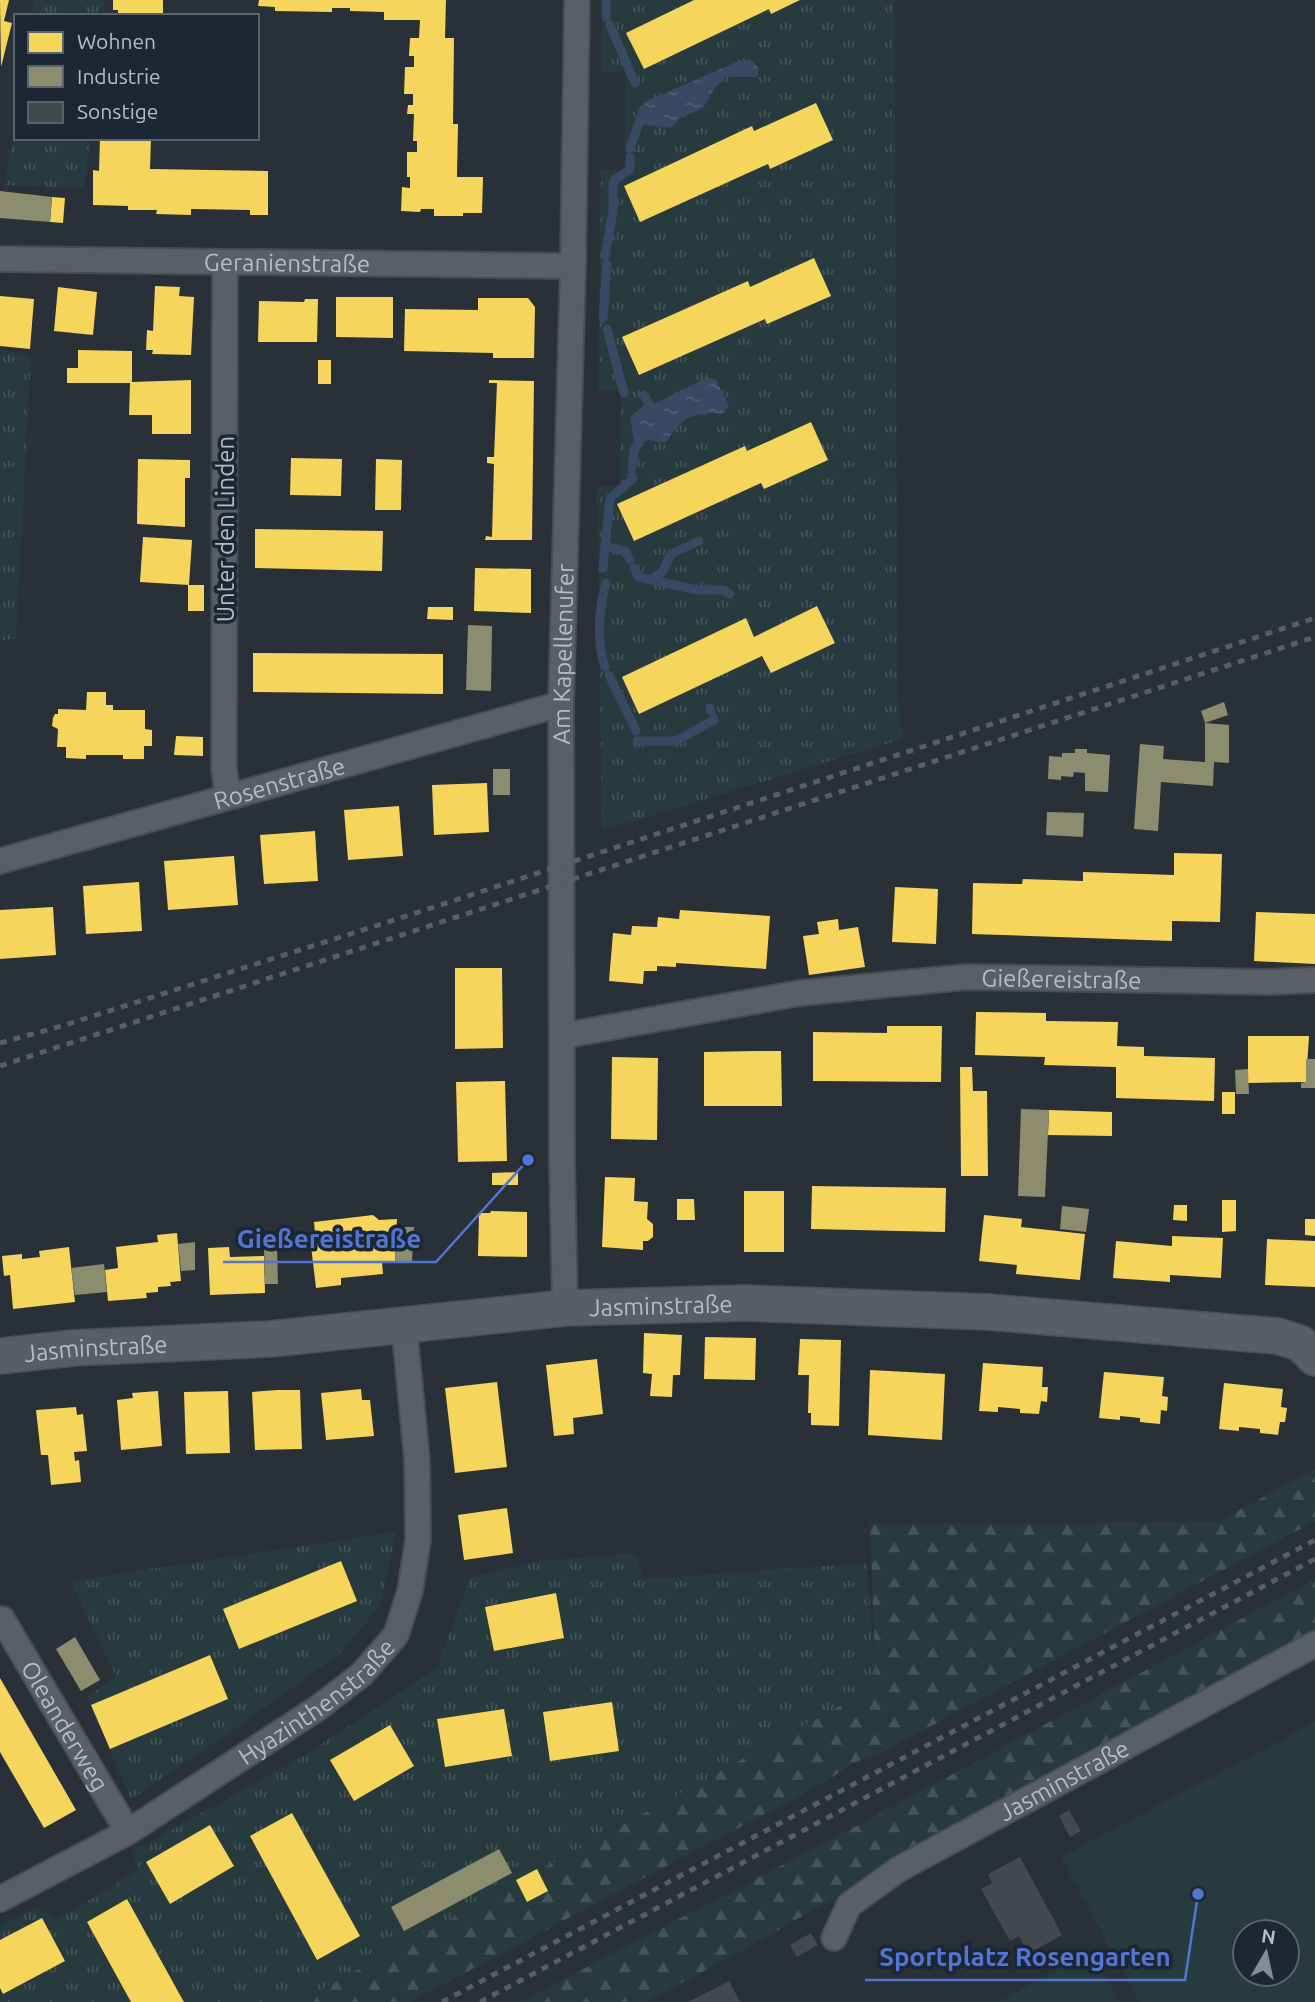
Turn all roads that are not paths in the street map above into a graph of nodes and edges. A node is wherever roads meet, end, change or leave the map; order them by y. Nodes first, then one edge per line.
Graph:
1 (577, 0) edge
2 (0, 259) edge
3 (225, 262) junction
4 (573, 266) junction
5 (561, 704) junction
6 (229, 796) junction
7 (0, 861) edge
8 (1315, 980) edge
9 (562, 1036) junction
10 (565, 1308) junction
11 (404, 1325) junction
12 (0, 1356) edge
13 (1315, 1357) edge
14 (2, 1619) dead end
15 (1315, 1644) edge
16 (128, 1832) junction
17 (0, 1899) edge
18 (834, 1938) dead end

1 - 4 street, Am Kapellenufer
2 - 3 street, Geranienstraße
3 - 4 street, Geranienstraße
3 - 6 street, Unter den Linden
4 - 5 street, Am Kapellenufer
5 - 6 street, Rosenstraße
5 - 9 street, Am Kapellenufer
6 - 7 street, Rosenstraße
8 - 9 street, Gießereistraße
9 - 10 street, Am Kapellenufer
10 - 11 street, Jasminstraße
10 - 13 street, Jasminstraße
11 - 12 street, Jasminstraße
11 - 16 street, Hyazinthenstraße
14 - 16 street, Oleanderweg
15 - 18 street, Jasminstraße
16 - 17 street, Hyazinthenstraße

